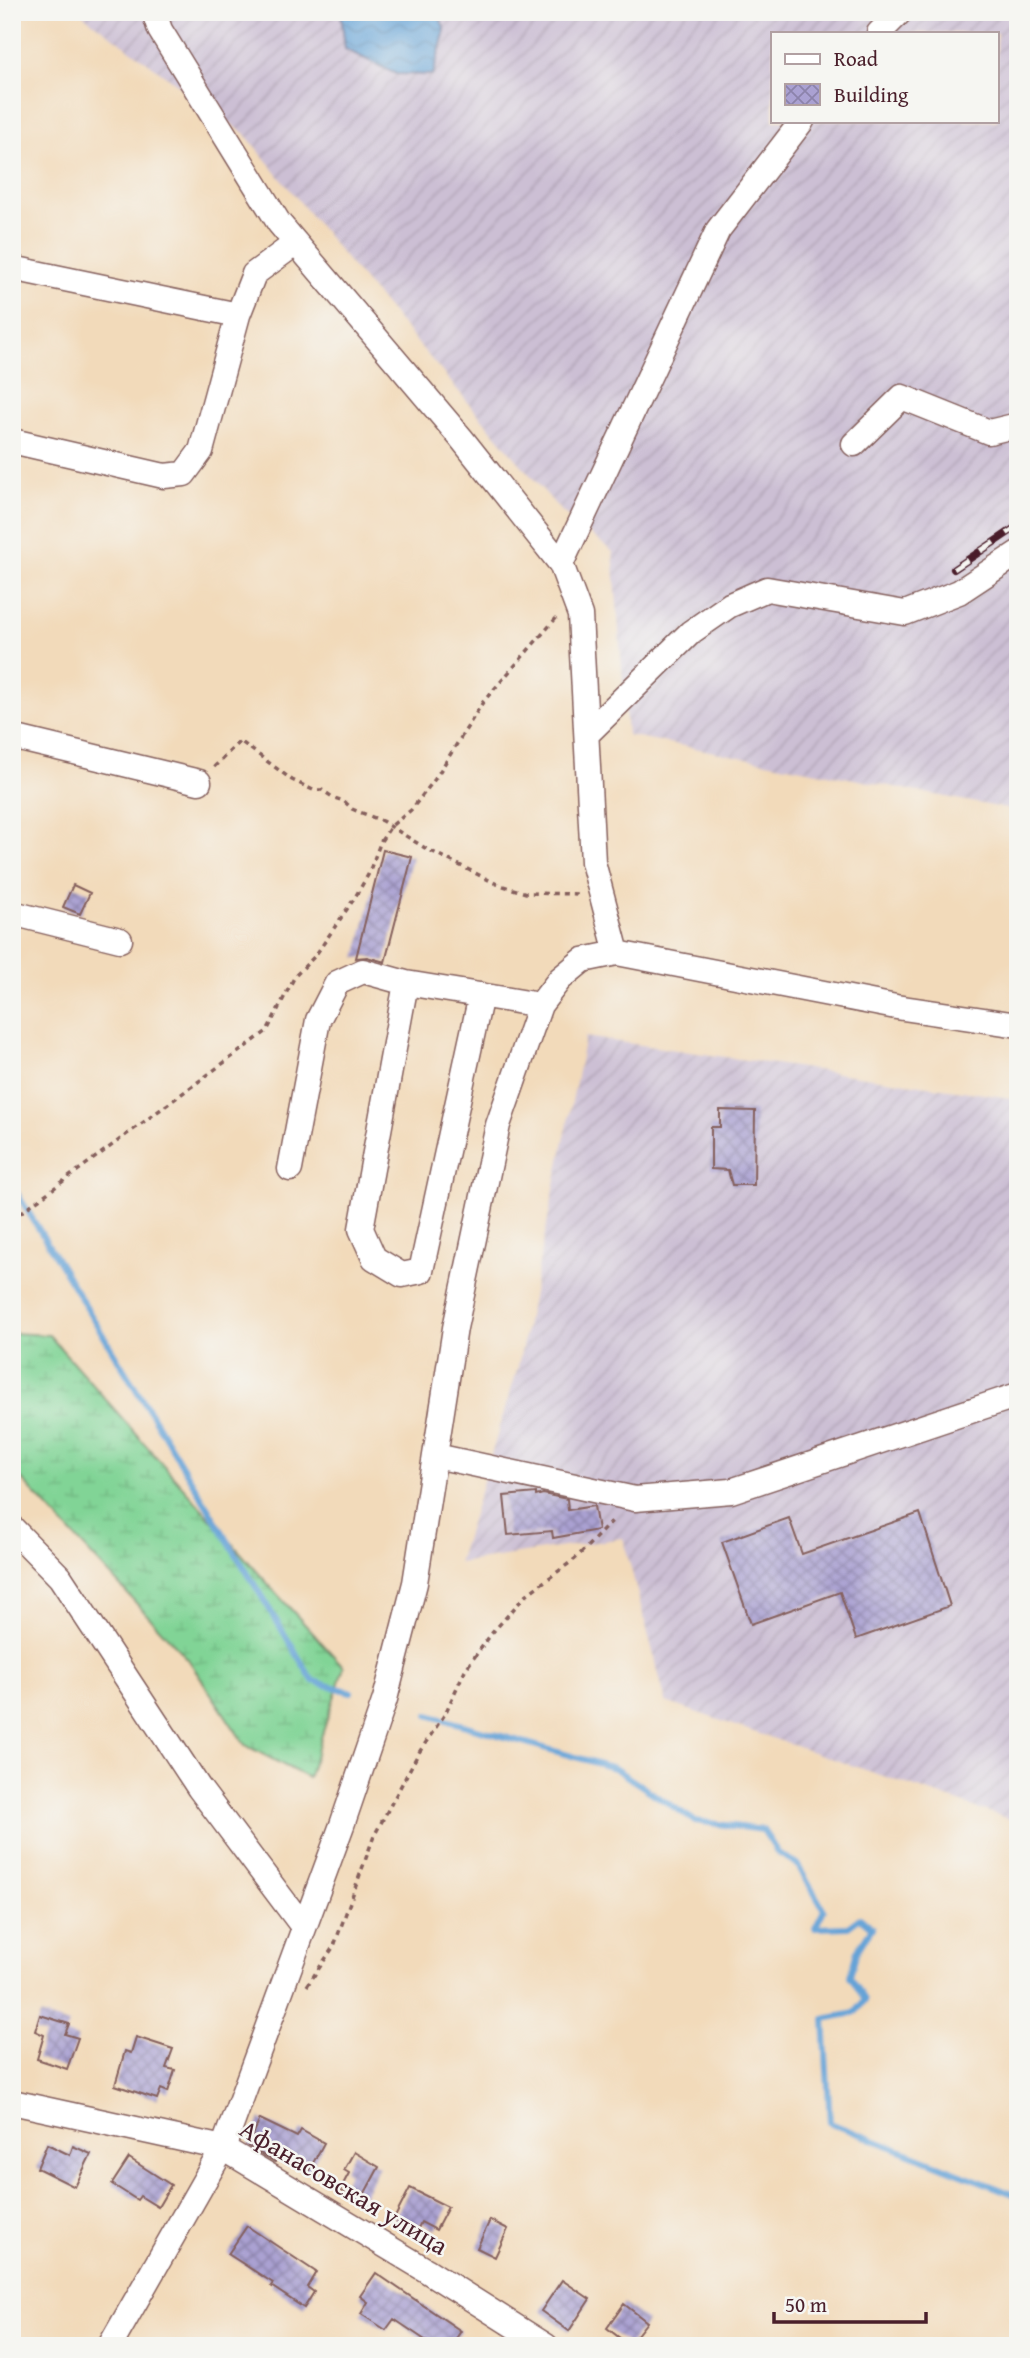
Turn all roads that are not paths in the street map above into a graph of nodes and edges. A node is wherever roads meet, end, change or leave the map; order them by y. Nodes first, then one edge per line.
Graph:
1 (154, 12) edge
2 (900, 12) edge
3 (880, 32) edge
4 (801, 122) edge
5 (296, 243) junction
6 (12, 268) edge
7 (238, 315) junction
8 (1018, 425) edge
9 (12, 441) edge
10 (854, 444) dead end
11 (1018, 553) edge
12 (561, 564) junction
13 (587, 734) junction
14 (12, 737) edge
15 (198, 782) road end
16 (12, 914) edge
17 (120, 940) dead end
18 (617, 953) junction
19 (406, 982) junction
20 (481, 995) junction
21 (540, 1005) junction
22 (1018, 1025) edge
23 (290, 1169) dead end
24 (1018, 1395) edge
25 (436, 1456) junction
26 (12, 1528) edge
27 (304, 1928) junction
28 (12, 2102) edge
29 (223, 2148) junction
30 (110, 2346) edge
31 (546, 2346) edge

1 - 5 street
2 - 3 street
4 - 12 street
5 - 7 street
5 - 12 street
6 - 7 street
7 - 9 street
8 - 10 street
11 - 13 street
12 - 13 street
13 - 18 street
14 - 15 street
16 - 17 street
18 - 21 street
18 - 22 street
19 - 20 street
19 - 20 street
19 - 23 street
20 - 21 street
21 - 25 street
24 - 25 street
25 - 27 street
26 - 27 street
27 - 29 street
28 - 29 street, Афанасовская улица
29 - 30 street
29 - 31 street, Афанасовская улица

